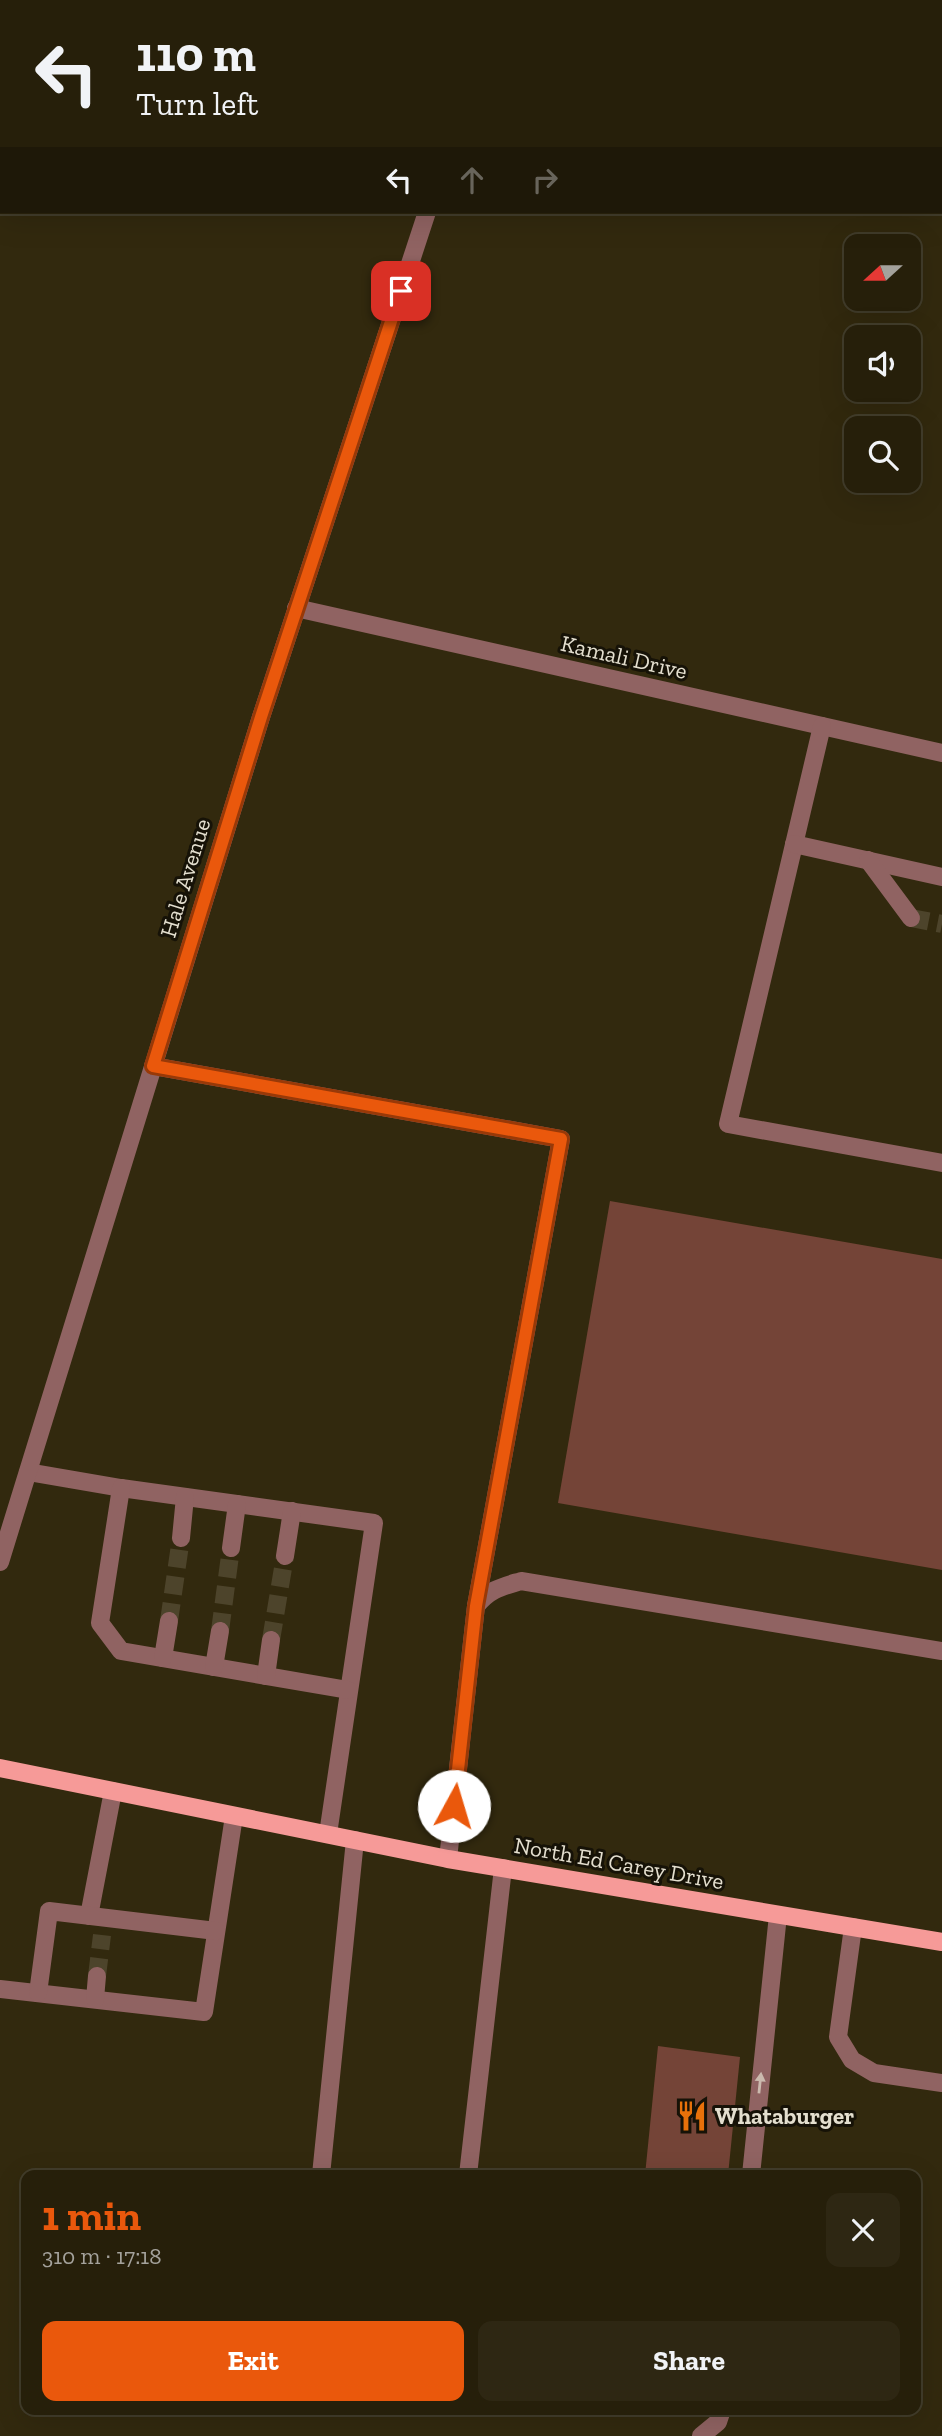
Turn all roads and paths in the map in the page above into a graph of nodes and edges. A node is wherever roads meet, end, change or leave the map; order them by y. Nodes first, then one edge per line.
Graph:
1 (426, 214) edge
2 (296, 608) junction
3 (822, 726) junction
4 (942, 753) edge
5 (794, 844) junction
6 (868, 860) junction
7 (942, 877) edge
8 (912, 918) tunnel mouth
9 (153, 1066) junction
10 (942, 1163) edge
11 (28, 1472) junction
12 (121, 1488) junction
13 (186, 1497) junction
14 (237, 1504) junction
15 (292, 1511) junction
16 (181, 1538) tunnel mouth
17 (231, 1548) tunnel mouth
18 (285, 1556) tunnel mouth
19 (0, 1562) edge
20 (476, 1606) junction
21 (169, 1621) tunnel mouth
22 (220, 1631) tunnel mouth
23 (271, 1640) tunnel mouth
24 (942, 1651) edge
25 (163, 1658) junction
26 (214, 1667) junction
27 (266, 1676) junction
28 (348, 1690) junction
29 (0, 1769) edge
30 (113, 1791) junction
31 (234, 1816) junction
32 (328, 1834) junction
33 (355, 1840) junction
34 (448, 1858) junction
35 (503, 1868) junction
36 (778, 1914) junction
37 (98, 1922) junction
38 (853, 1927) junction
39 (216, 1931) junction
40 (942, 1942) edge
41 (97, 1976) tunnel mouth
42 (0, 1989) edge
43 (38, 1993) junction
44 (95, 1999) junction
45 (942, 2082) edge
46 (322, 2170) edge
47 (469, 2170) edge
48 (752, 2170) edge
49 (720, 2415) edge
50 (701, 2436) edge

1 - 2 street, Hale Avenue
2 - 3 street, Kamali Drive
2 - 9 street, Hale Avenue
3 - 4 street, Kamali Drive
3 - 5 street
5 - 6 street
5 - 10 street
6 - 7 street
6 - 8 street
9 - 11 street, Hale Avenue
9 - 20 street
11 - 12 street
11 - 19 street, Hale Avenue
12 - 13 street
12 - 25 street
13 - 14 street
13 - 16 street
14 - 15 street
14 - 17 street
15 - 18 street
15 - 28 street
20 - 24 street
20 - 34 street
21 - 25 street
22 - 26 street
23 - 27 street
25 - 26 street
26 - 27 street
27 - 28 street
28 - 32 street
29 - 30 main road, North Ed Carey Drive
30 - 31 main road, North Ed Carey Drive
30 - 37 street
31 - 32 main road, North Ed Carey Drive
31 - 39 street
32 - 33 main road, North Ed Carey Drive
33 - 34 main road, North Ed Carey Drive
33 - 46 street
34 - 35 main road, North Ed Carey Drive
35 - 36 main road, North Ed Carey Drive
35 - 47 street
36 - 38 main road, North Ed Carey Drive
48 -> 36 street
37 - 39 street
37 - 43 street
38 - 40 main road, North Ed Carey Drive
38 - 45 street
39 - 44 street
41 - 44 street
42 - 43 street
43 - 44 street
49 - 50 street

